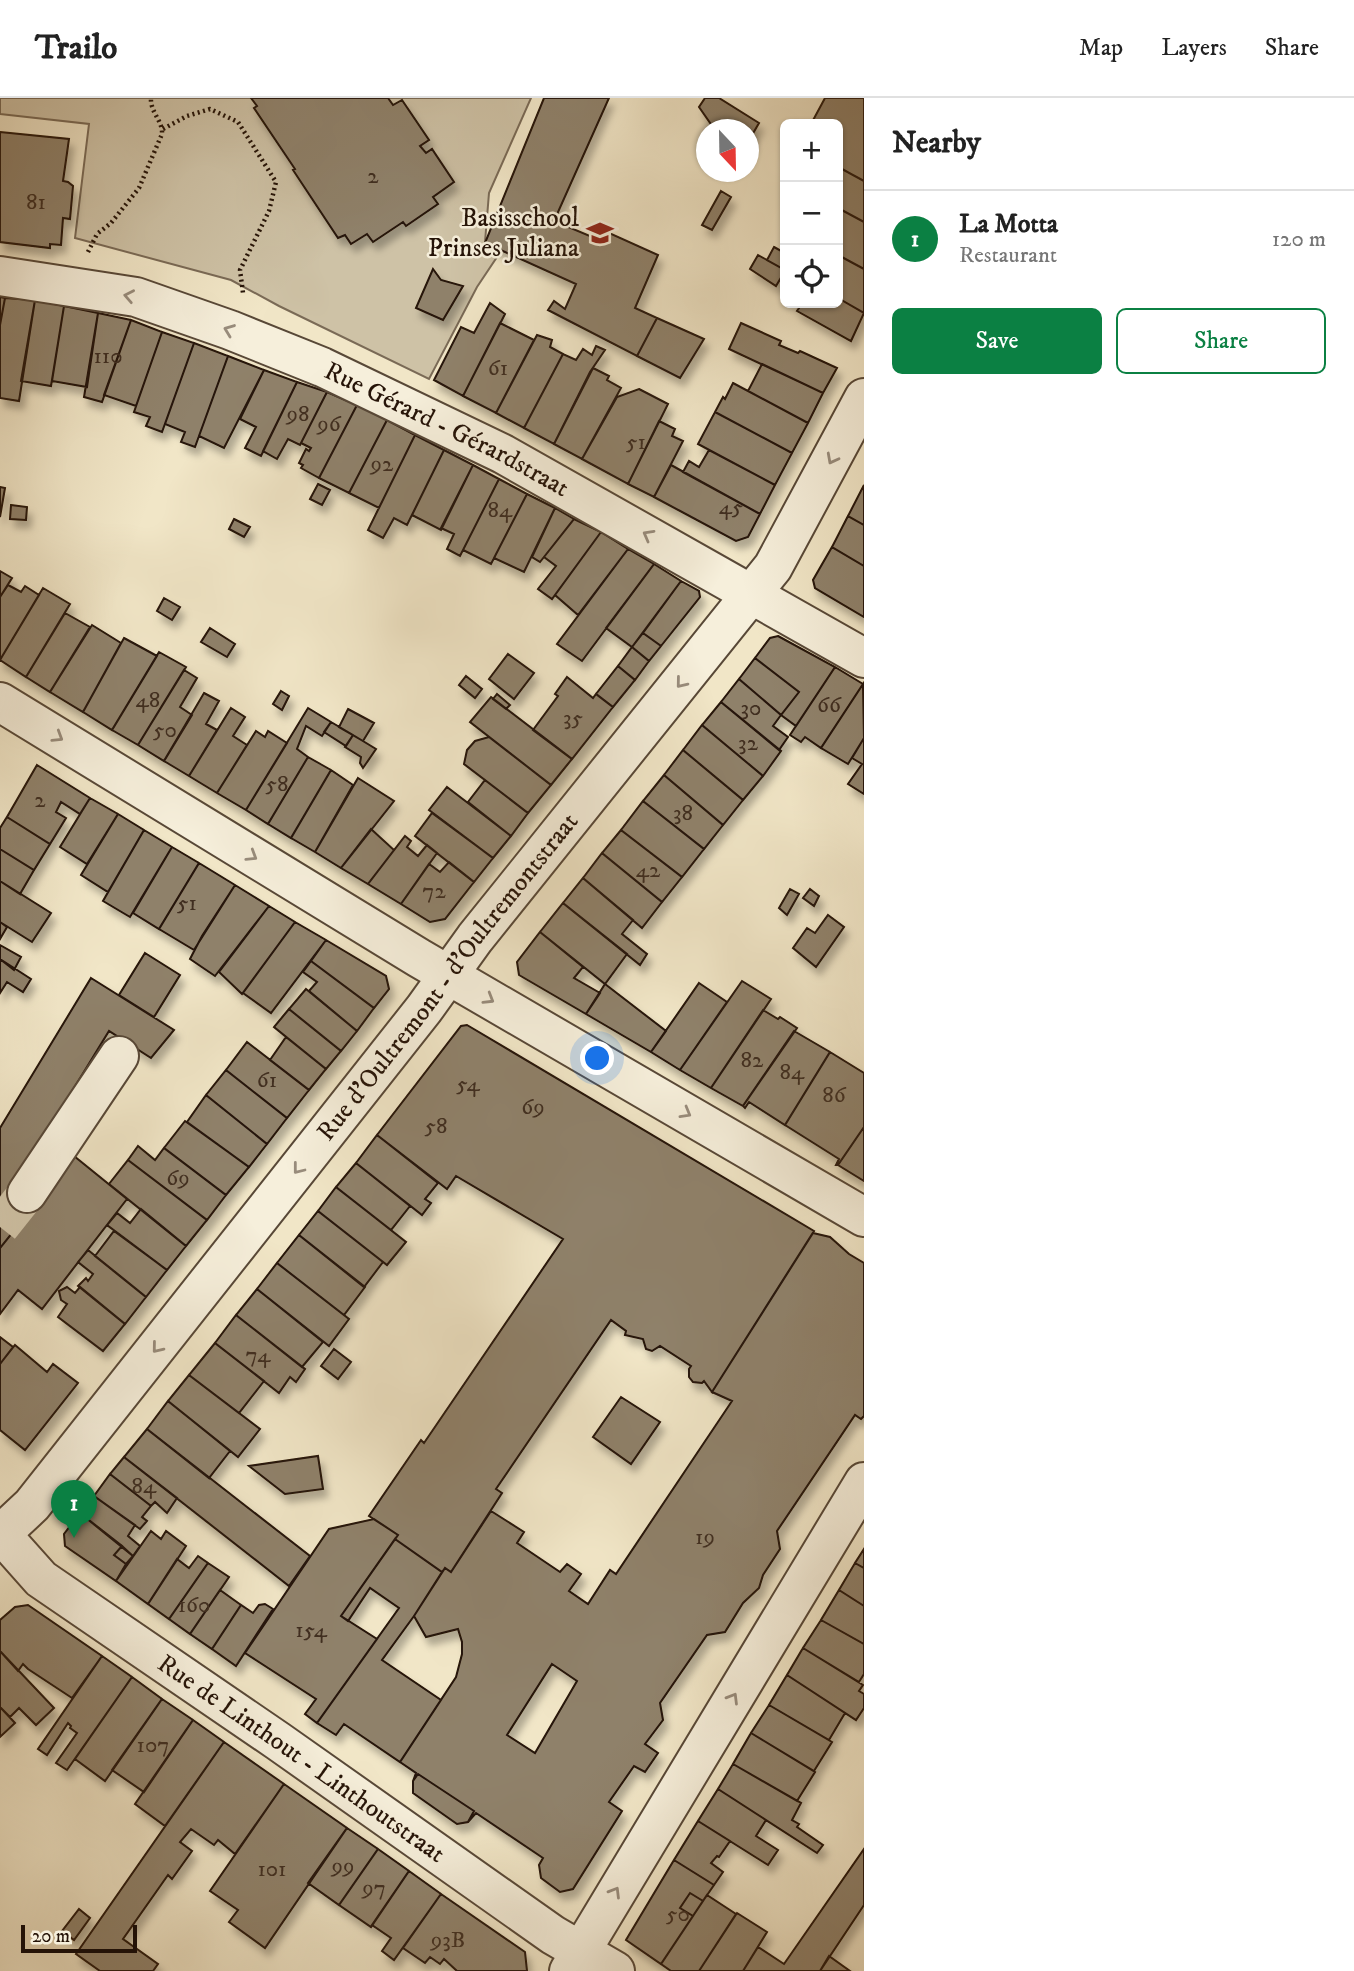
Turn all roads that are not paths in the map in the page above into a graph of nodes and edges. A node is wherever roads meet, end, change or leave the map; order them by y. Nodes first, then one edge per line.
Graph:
1 (0, 276) edge
2 (864, 398) edge
3 (752, 594) junction
4 (864, 658) edge
5 (6, 718) edge
6 (449, 975) junction
7 (120, 1056) dead end
8 (27, 1193) tunnel mouth
9 (864, 1217) edge
10 (864, 1482) edge
11 (0, 1534) edge
12 (575, 1961) edge
13 (615, 1971) edge

3 -> 1 street, Rue Gérard - Gérardstraat
2 -> 3 street, Rue d'Oultremont - d'Oultremontstraat
3 - 4 street, Rue Gérard - Gérardstraat
3 -> 6 street, Rue d'Oultremont - d'Oultremontstraat
5 -> 6 street
6 -> 9 street
6 -> 11 street, Rue d'Oultremont - d'Oultremontstraat
7 - 8 street
12 -> 10 street
11 - 12 street, Rue de Linthout - Linthoutstraat
12 - 13 street, Rue de Linthout - Linthoutstraat

